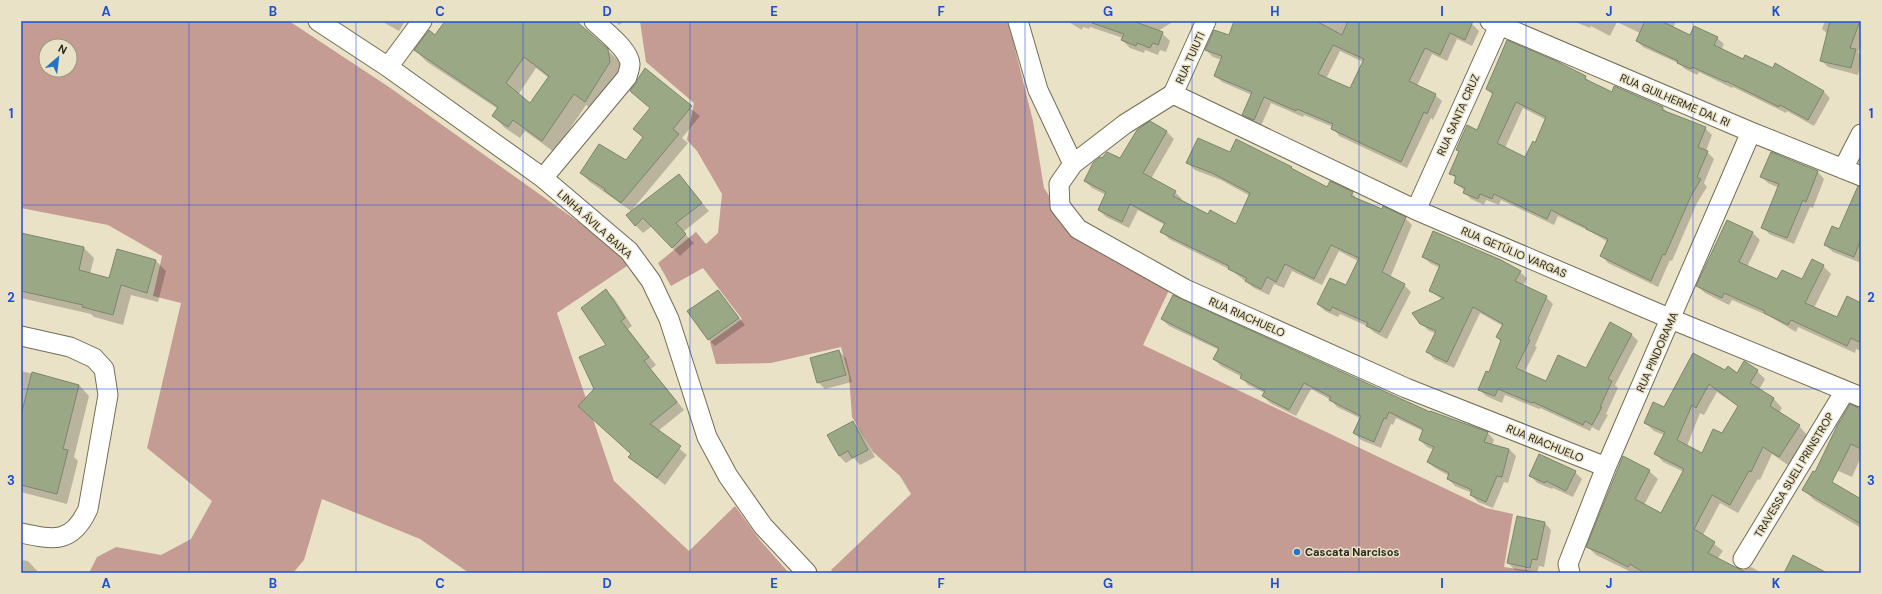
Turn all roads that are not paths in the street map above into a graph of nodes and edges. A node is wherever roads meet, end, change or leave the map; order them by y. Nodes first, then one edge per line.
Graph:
1 (318, 21) edge
2 (422, 21) edge
3 (594, 21) edge
4 (1018, 21) edge
5 (1206, 21) edge
6 (1497, 22) edge
7 (388, 67) junction
8 (1173, 94) junction
9 (1751, 132) junction
10 (1861, 134) edge
11 (1073, 164) junction
12 (1843, 169) junction
13 (1861, 176) edge
14 (543, 178) junction
15 (1416, 210) junction
16 (1671, 319) junction
17 (21, 336) edge
18 (1853, 394) edge
19 (1606, 467) junction
20 (21, 533) edge
21 (1743, 559) dead end
22 (807, 573) edge
23 (1570, 573) edge

1 - 7 street, LINHA ÁVILA BAIXA
2 - 7 street
3 - 14 street
4 - 11 street
5 - 8 street, RUA TUIUTI
6 - 9 street, RUA GUILHERME DAL RI
6 - 15 street, RUA SANTA CRUZ
7 - 14 street, LINHA ÁVILA BAIXA
8 - 11 street, RUA RIACHUELO
8 - 15 street, RUA GETÚLIO VARGAS
9 - 12 street, RUA GUILHERME DAL RI
9 - 16 street, RUA PINDORAMA
10 - 12 street
11 - 19 street, RUA RIACHUELO
12 - 13 street, RUA GUILHERME DAL RI
14 - 22 street, LINHA ÁVILA BAIXA
15 - 16 street, RUA GETÚLIO VARGAS
16 - 18 street, RUA GETÚLIO VARGAS
16 - 19 street, RUA PINDORAMA
17 - 20 street
18 - 21 street, TRAVESSA SUELI PRINSTROP
19 - 23 street, RUA PINDORAMA

